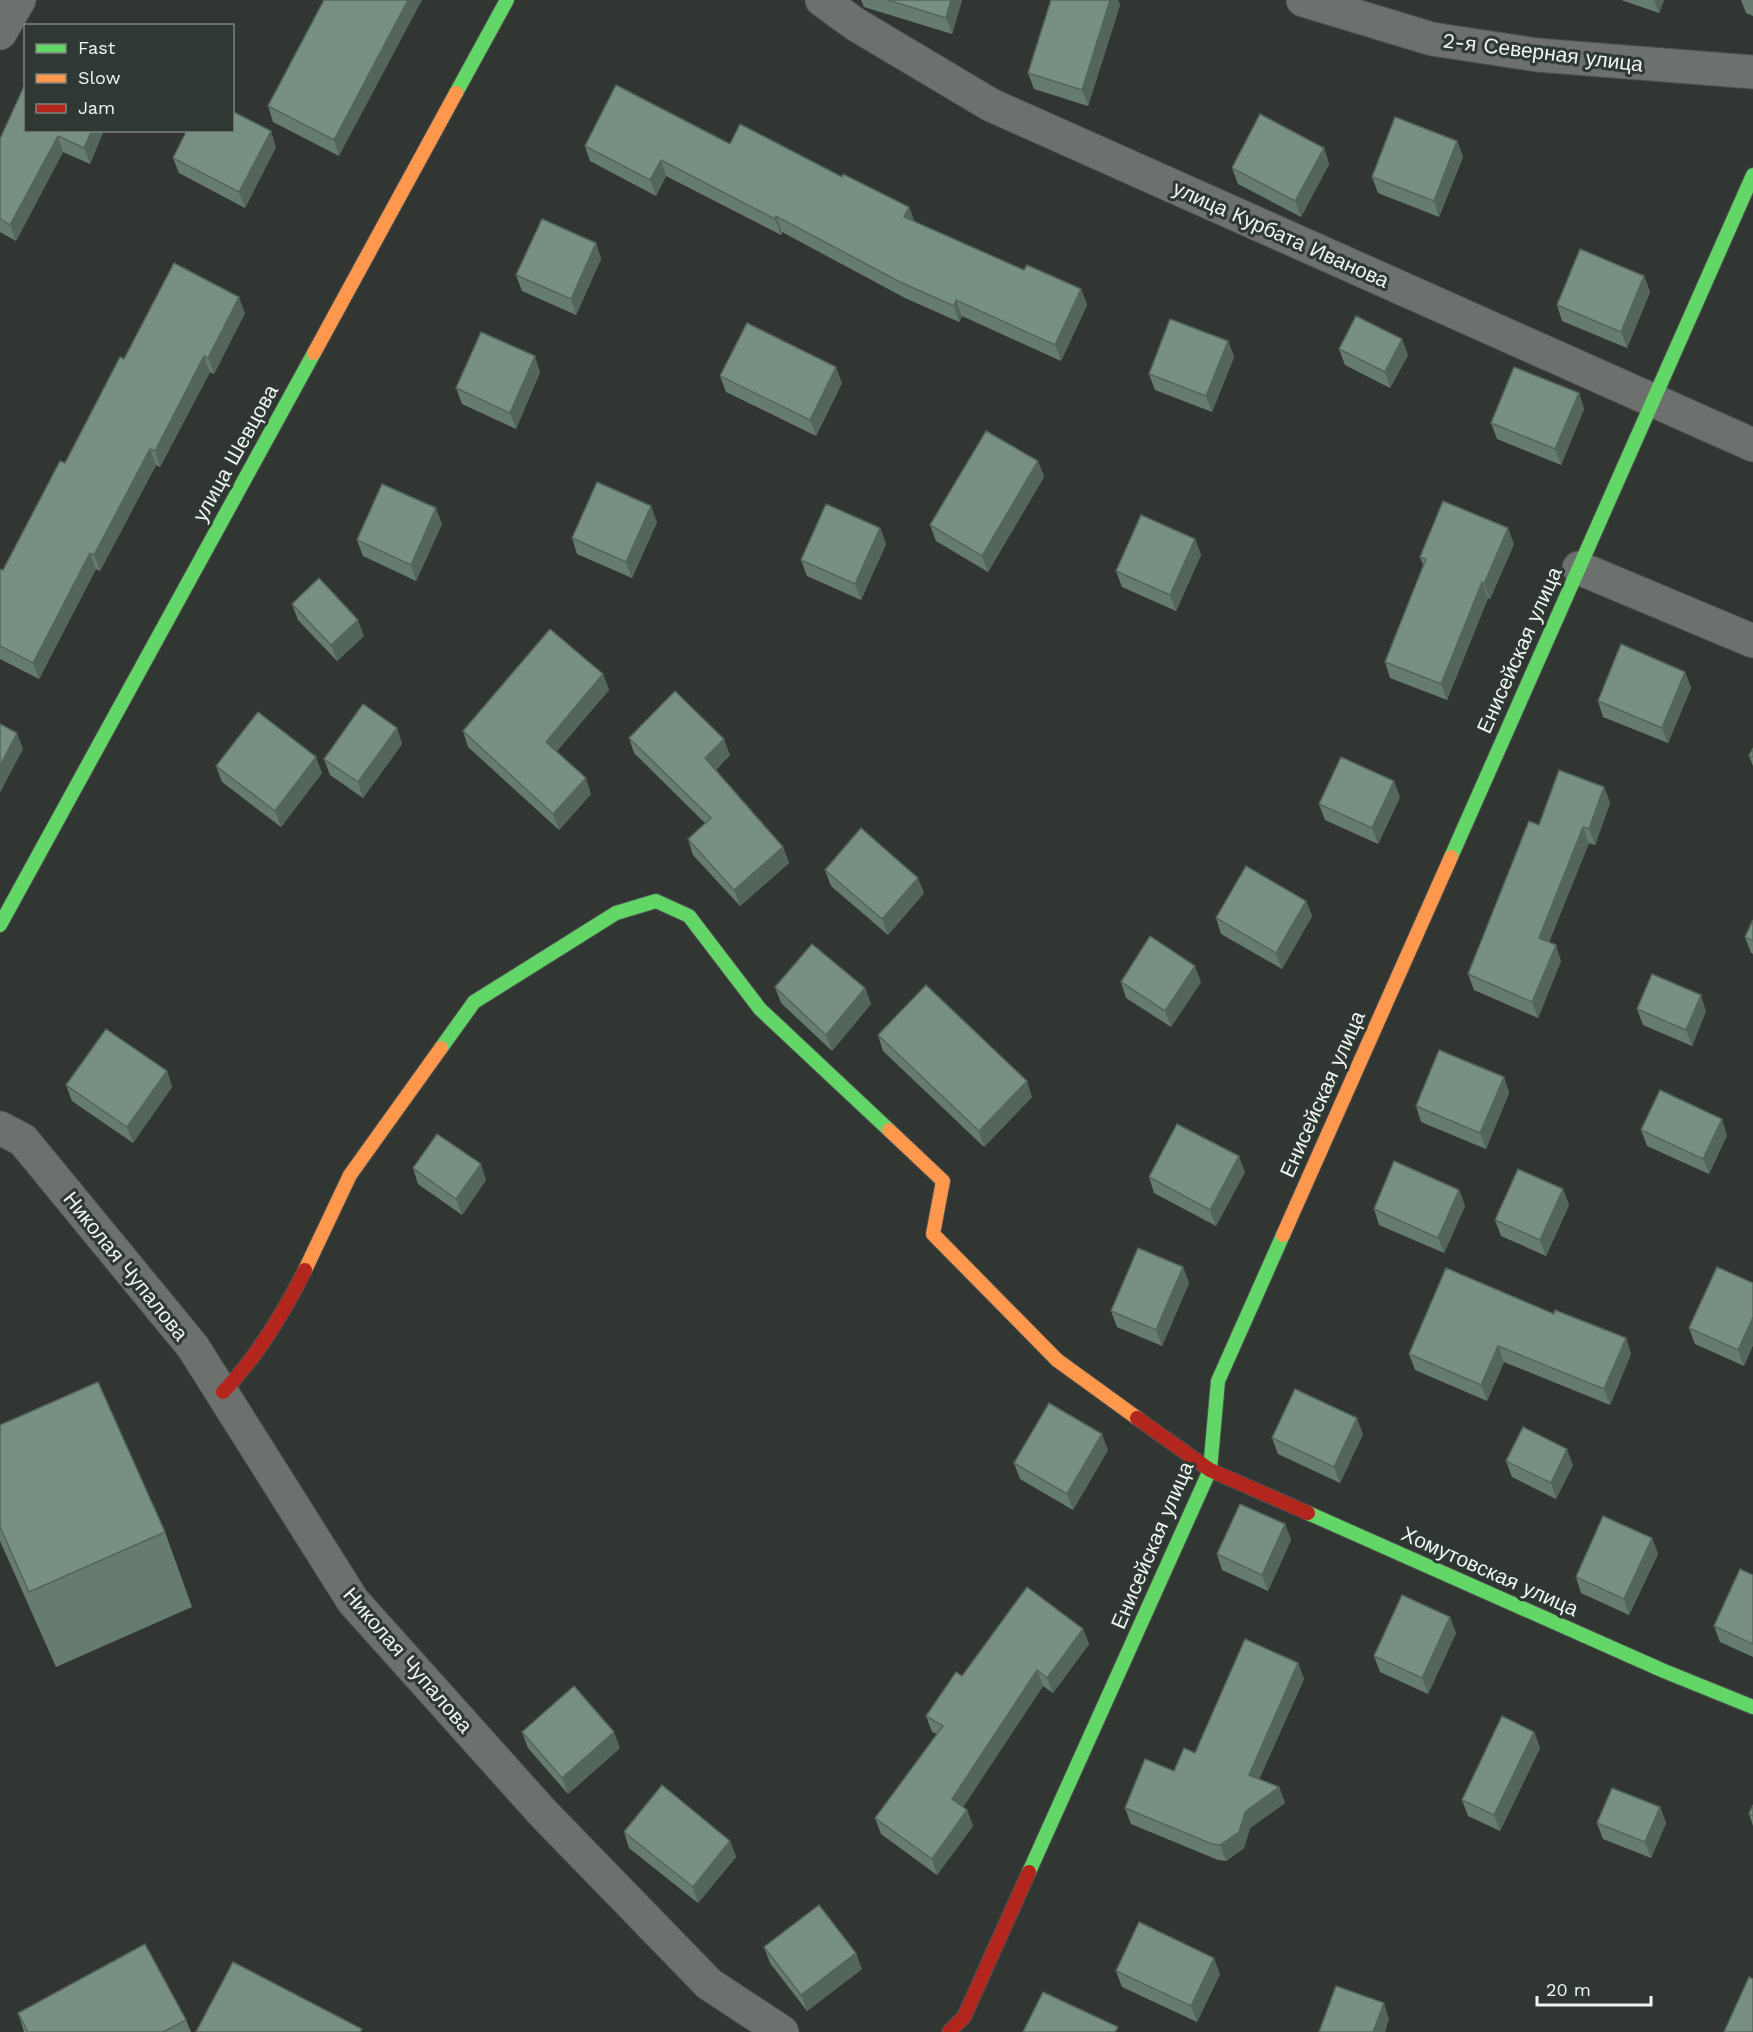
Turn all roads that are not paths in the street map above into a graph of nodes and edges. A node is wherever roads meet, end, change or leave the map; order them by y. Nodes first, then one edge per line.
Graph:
1 (19, 0) edge
2 (507, 0) edge
3 (822, 0) edge
4 (1303, 0) edge
5 (0, 33) edge
6 (1753, 72) edge
7 (1753, 175) edge
8 (1652, 401) junction
9 (1753, 445) edge
10 (1578, 568) junction
11 (1753, 641) edge
12 (0, 925) edge
13 (0, 1128) edge
14 (223, 1392) junction
15 (1210, 1470) junction
16 (1753, 1707) edge
17 (782, 2032) edge
18 (949, 2032) edge

1 - 5 street
2 - 12 street, улица Шевцова
3 - 8 street, улица Курбата Иванова
4 - 6 street, 2-я Северная улица
7 - 8 street, Енисейская улица
8 - 9 street, улица Курбата Иванова
8 - 10 street, Енисейская улица
10 - 11 street
10 - 15 street, Енисейская улица
13 - 14 street, Николая Чупалова
14 - 15 street, Хомутовская улица
14 - 17 street, Николая Чупалова
15 - 16 street, Хомутовская улица
15 - 18 street, Енисейская улица

